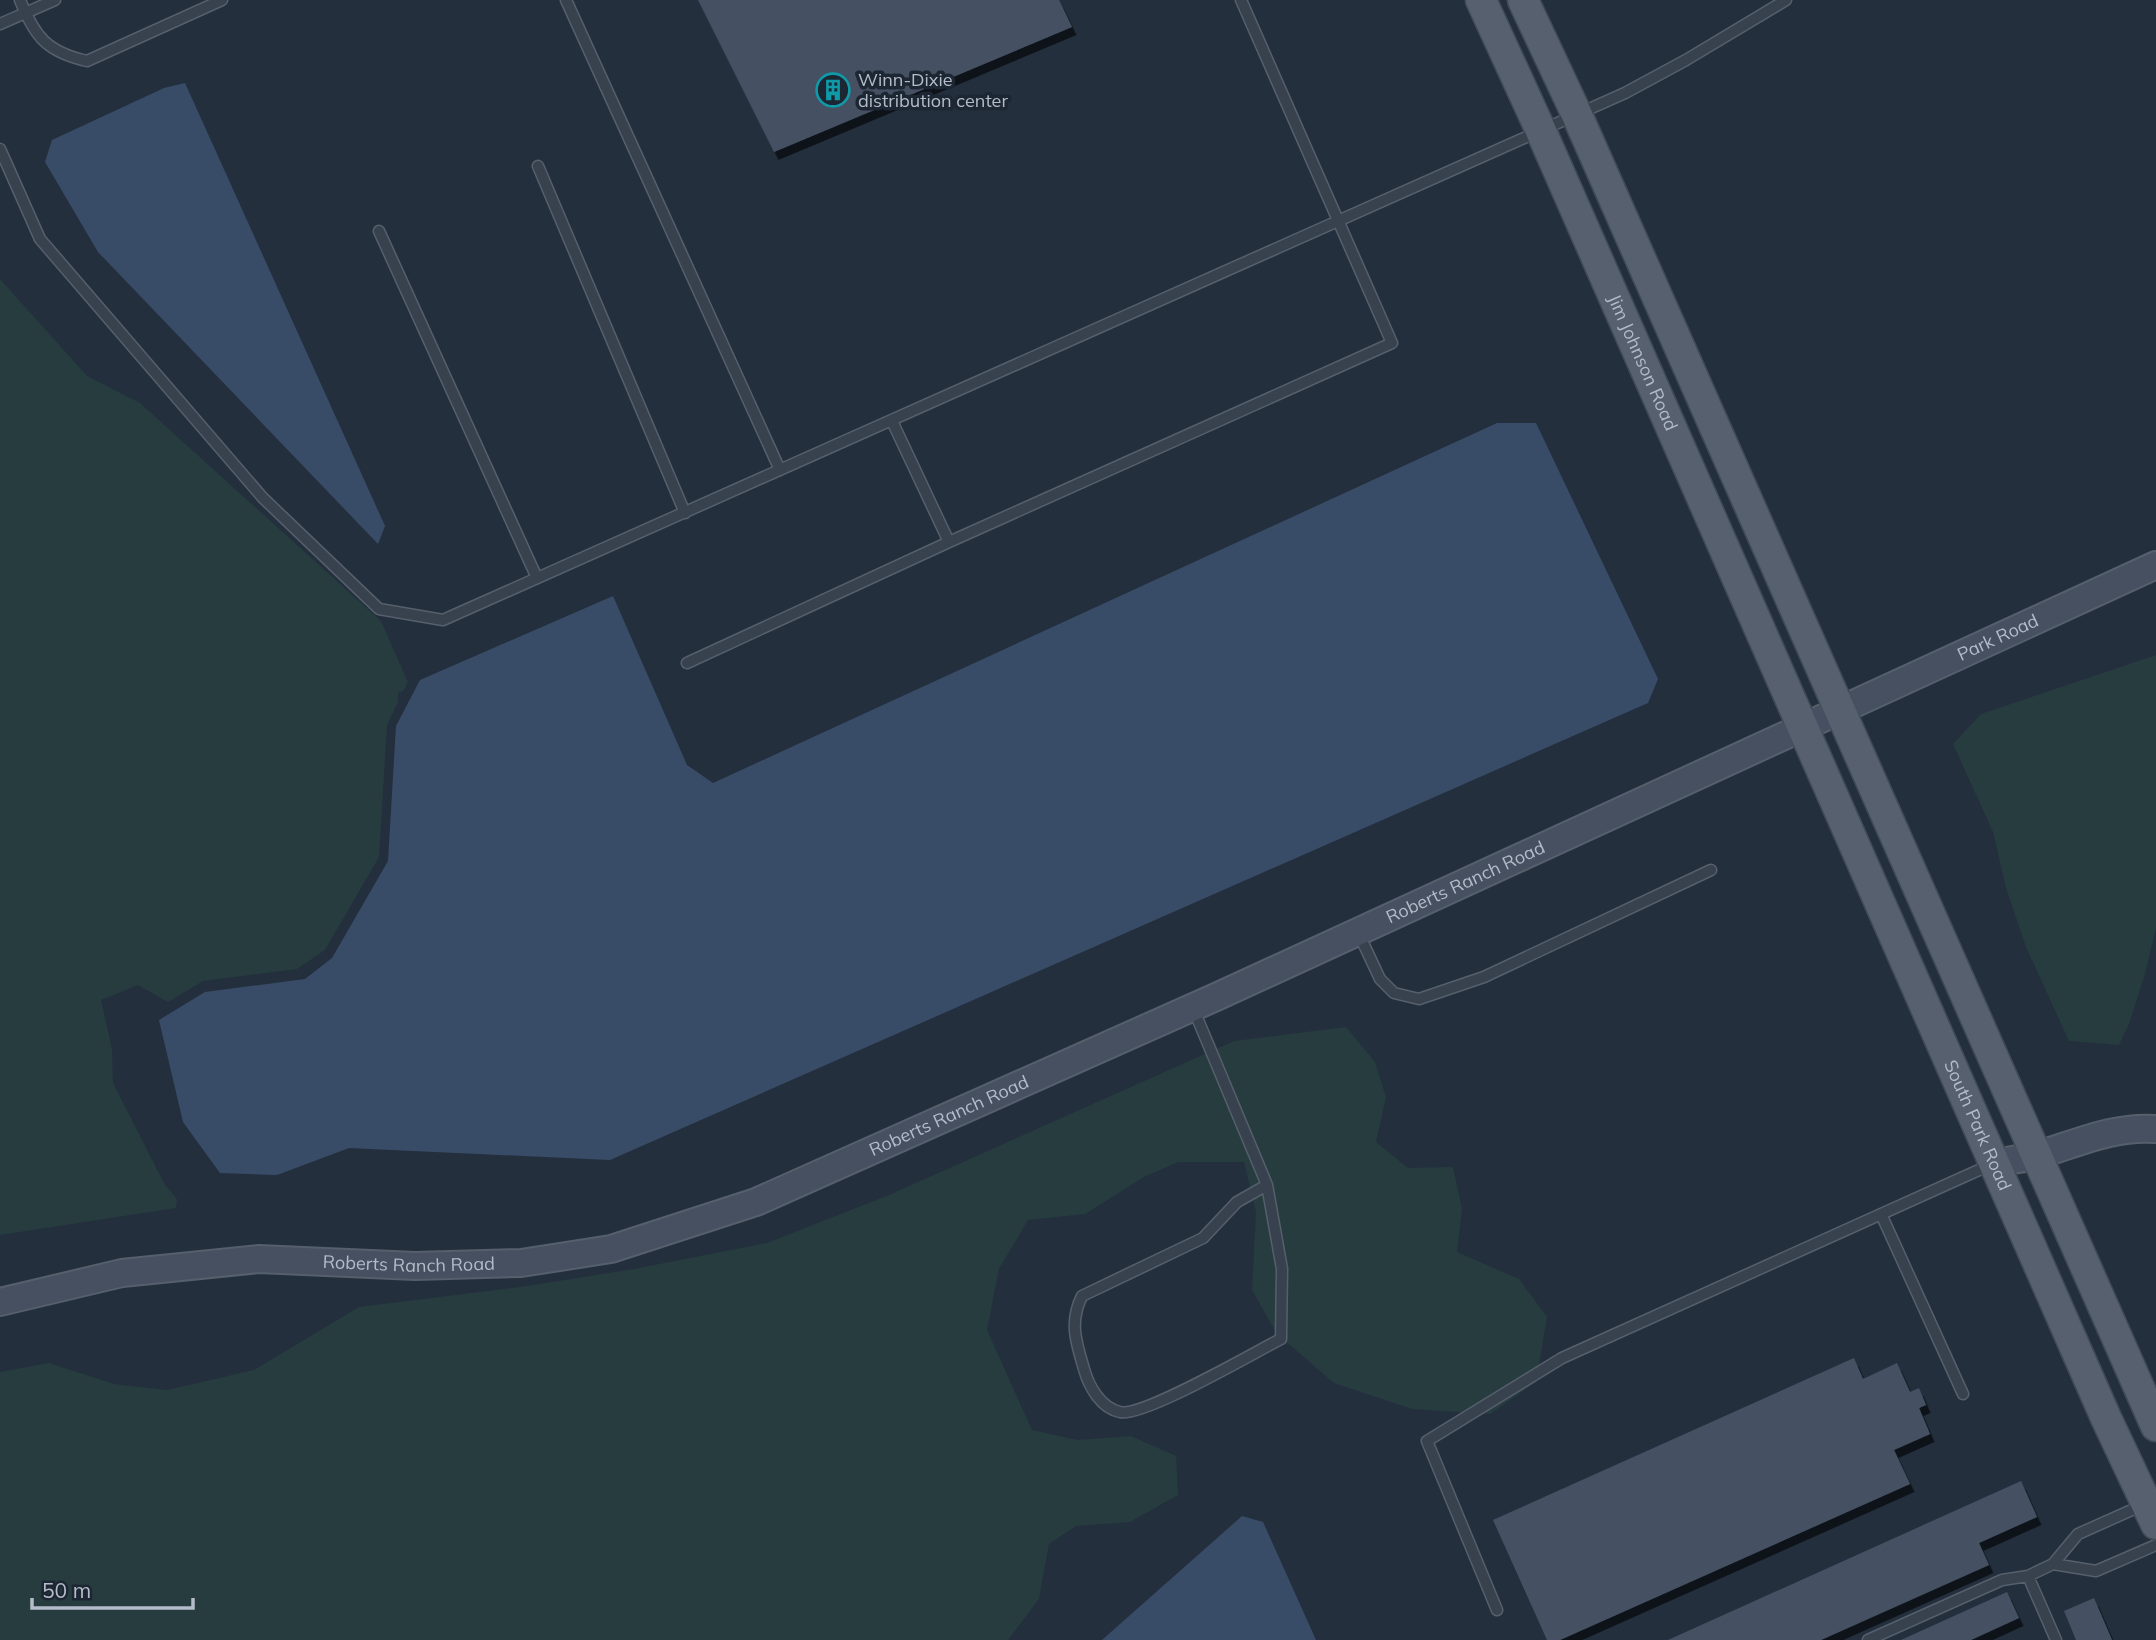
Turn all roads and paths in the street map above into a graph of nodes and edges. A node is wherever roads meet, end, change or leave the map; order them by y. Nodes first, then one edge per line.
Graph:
1 (20, 0) edge
2 (55, 0) edge
3 (222, 0) edge
4 (566, 0) edge
5 (1241, 0) edge
6 (1481, 0) edge
7 (1522, 0) edge
8 (1786, 0) edge
9 (26, 13) junction
10 (0, 24) edge
11 (1577, 115) junction
12 (1541, 131) junction
13 (0, 149) edge
14 (538, 166) dead end
15 (1339, 221) junction
16 (379, 231) dead end
17 (1711, 418) junction
18 (892, 421) junction
19 (780, 470) junction
20 (685, 513) junction
21 (949, 542) junction
22 (2156, 565) edge
23 (537, 578) junction
24 (687, 663) dead end
25 (1821, 717) junction
26 (1711, 870) dead end
27 (1358, 931) junction
28 (1193, 1007) junction
29 (2156, 1129) edge
30 (2036, 1155) junction
31 (2000, 1162) junction
32 (1267, 1185) junction
33 (1881, 1214) junction
34 (0, 1302) edge
35 (1963, 1394) dead end
36 (2156, 1426) edge
37 (2156, 1438) edge
38 (2153, 1513) edge
39 (2156, 1545) edge
40 (2053, 1564) junction
41 (2028, 1576) junction
42 (1497, 1611) dead end
43 (1868, 1640) edge
44 (2056, 1640) edge

1 - 9 lane
2 - 9 lane
3 - 9 lane
4 - 19 lane
5 - 15 lane
6 - 12 main road, Jim Johnson Road
7 - 11 main road
8 - 11 lane
9 - 10 lane
11 - 12 lane
11 - 17 main road
12 - 15 lane
12 - 17 main road
12 - 25 main road, Jim Johnson Road
13 - 23 lane
14 - 20 lane
15 - 18 lane
15 - 21 lane
16 - 23 lane
17 - 25 main road
18 - 19 lane
18 - 21 lane
19 - 20 lane
20 - 23 lane
21 - 24 lane
22 - 25 street, Park Road
25 - 27 street, Roberts Ranch Road
25 - 30 main road
25 - 31 main road, South Park Road
26 - 27 lane
27 - 28 street, Roberts Ranch Road
28 - 32 lane
28 - 34 street, Roberts Ranch Road
29 - 30 street
30 - 31 street
30 - 36 main road
31 - 33 lane
31 - 37 main road
31 - 38 main road, South Park Road
32 - 32 lane
33 - 35 lane
33 - 42 lane
38 - 40 lane
39 - 40 lane
40 - 41 lane
41 - 43 lane
41 - 44 lane

